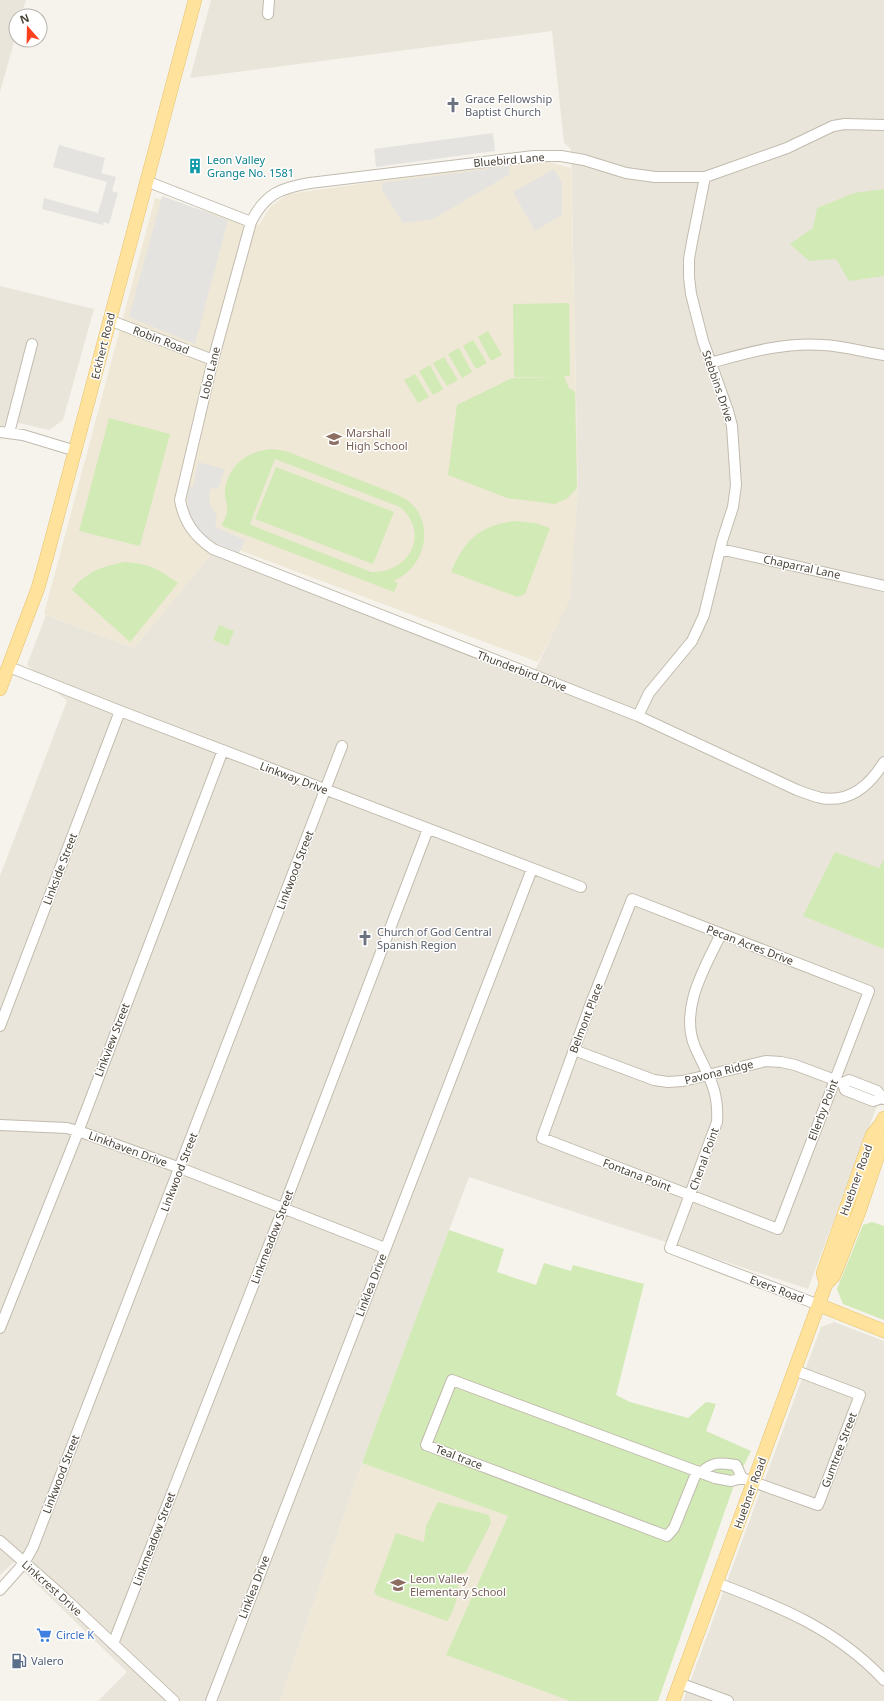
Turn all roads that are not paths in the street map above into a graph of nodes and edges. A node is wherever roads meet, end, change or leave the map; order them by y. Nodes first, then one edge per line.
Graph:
1 (195, 0) edge
2 (269, 0) edge
3 (268, 14) dead end
4 (884, 124) edge
5 (706, 177) junction
6 (146, 181) junction
7 (251, 222) junction
8 (109, 320) junction
9 (32, 344) dead end
10 (884, 355) edge
11 (213, 360) junction
12 (710, 363) junction
13 (4, 432) edge
14 (76, 451) junction
15 (188, 525) joint
16 (720, 549) junction
17 (884, 586) edge
18 (9, 667) junction
19 (0, 689) edge
20 (120, 711) junction
21 (638, 716) junction
22 (342, 746) dead end
23 (223, 750) junction
24 (884, 762) edge
25 (326, 790) junction
26 (428, 829) junction
27 (532, 869) junction
28 (581, 887) dead end
29 (632, 899) joint
30 (721, 934) junction
31 (869, 992) joint
32 (0, 1026) edge
33 (574, 1050) junction
34 (709, 1075) junction
35 (838, 1082) junction
36 (883, 1098) edge
37 (883, 1121) edge
38 (0, 1125) edge
39 (78, 1132) junction
40 (542, 1138) joint
41 (884, 1138) edge
42 (180, 1168) junction
43 (691, 1196) junction
44 (283, 1209) junction
45 (778, 1229) joint
46 (385, 1248) junction
47 (670, 1248) joint
48 (826, 1284) junction
49 (818, 1305) junction
50 (0, 1328) edge
51 (884, 1331) edge
52 (794, 1370) junction
53 (699, 1471) junction
54 (748, 1480) junction
55 (0, 1541) edge
56 (24, 1563) junction
57 (717, 1583) junction
58 (0, 1590) edge
59 (113, 1644) junction
60 (884, 1680) edge
61 (679, 1683) junction
62 (174, 1701) edge
63 (210, 1701) edge
64 (672, 1701) edge
65 (728, 1701) edge

1 - 6 main road, Eckhert Road
2 - 3 street
4 - 5 street, Bluebird Lane
5 - 7 street, Bluebird Lane
5 - 12 street, Stebbins Drive
6 - 7 street
6 - 8 main road, Eckhert Road
7 - 11 street, Lobo Lane
8 - 11 street, Robin Road
8 - 14 main road, Eckhert Road
9 - 13 street
10 - 12 street
11 - 15 street, Lobo Lane
12 - 16 street, Stebbins Drive
13 - 14 street
14 - 18 main road, Eckhert Road
15 - 21 street, Thunderbird Drive
16 - 17 street, Chaparral Lane
16 - 21 street, Stebbins Drive
18 - 19 main road, Eckhert Road
18 - 20 street, Linkway Drive
20 - 23 street, Linkway Drive
20 - 32 street, Linkside Street
21 - 24 street, Thunderbird Drive
22 - 25 street, Linkwood Street
23 - 25 street, Linkway Drive
23 - 39 street, Linkview Street
25 - 26 street, Linkway Drive
25 - 42 street, Linkwood Street
26 - 27 street, Linkway Drive
26 - 44 street, Linkmeadow Street
27 - 28 street, Linkway Drive
27 - 46 street, Linklea Drive
29 - 30 street, Pecan Acres Drive
29 - 33 street, Belmont Place
30 - 31 street, Pecan Acres Drive
30 - 34 street, Chenal Point
31 - 35 street, Ellerby Point
33 - 34 street, Pavona Ridge
33 - 40 street, Belmont Place
34 - 35 street, Pavona Ridge
34 - 43 street, Chenal Point
35 - 36 street, Pavona Ridge
35 - 45 street, Ellerby Point
37 - 41 main road, Huebner Road
37 - 48 main road, Huebner Road
38 - 39 street, Linkhaven Drive
39 - 42 street, Linkhaven Drive
39 - 50 street, Linkview Street
40 - 43 street, Fontana Point
41 - 48 main road, Huebner Road
42 - 44 street, Linkhaven Drive
42 - 56 street, Linkwood Street
43 - 45 street, Fontana Point
43 - 47 street, Chenal Point
44 - 46 street, Linkhaven Drive
44 - 59 street, Linkmeadow Street
46 - 63 street, Linklea Drive
47 - 49 street, Evers Road
48 - 49 main road, Huebner Road
49 - 51 main road, Evers Road
49 - 52 main road, Huebner Road
52 - 54 main road, Huebner Road
52 - 54 street, Gumtree Street
53 - 53 street, Teal trace
53 - 54 street, Teal trace
53 - 54 street
54 - 57 main road, Huebner Road
55 - 56 street, Linkcrest Drive
56 - 58 street, Linkwood Street
56 - 59 street, Linkcrest Drive
57 - 60 street
57 - 61 main road, Huebner Road
59 - 62 street, Linkcrest Drive
61 - 64 main road, Huebner Road
61 - 65 street

